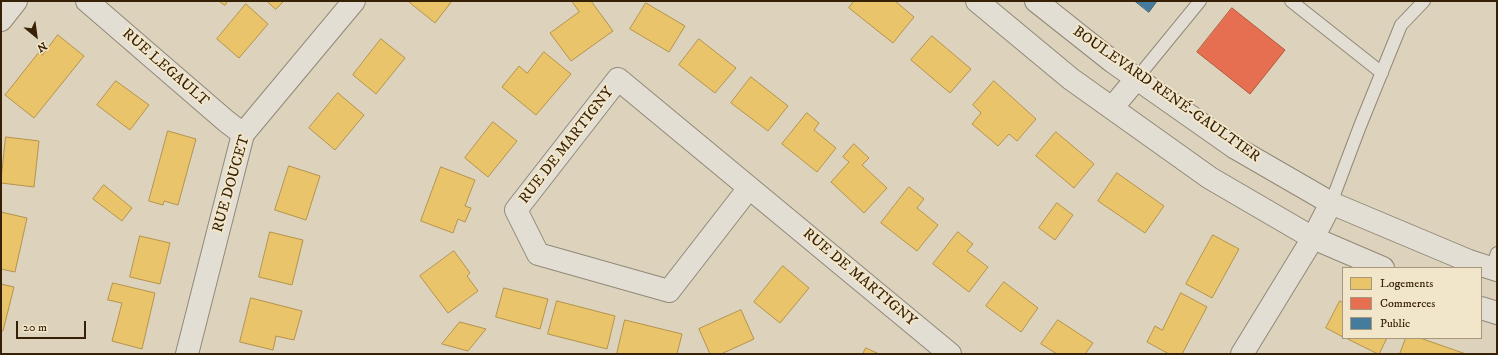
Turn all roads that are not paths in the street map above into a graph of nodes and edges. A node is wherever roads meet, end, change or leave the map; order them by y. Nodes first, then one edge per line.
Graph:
1 (16, 1) edge
2 (87, 1) edge
3 (354, 1) edge
4 (977, 1) edge
5 (1036, 1) edge
6 (1200, 1) edge
7 (1291, 1) edge
8 (1424, 1) edge
9 (1, 20) edge
10 (1382, 73) junction
11 (1136, 78) junction
12 (1112, 108) junction
13 (243, 134) junction
14 (749, 188) junction
15 (1331, 203) junction
16 (1313, 238) junction
17 (1495, 264) edge
18 (1381, 267) edge
19 (1482, 308) edge
20 (1497, 313) edge
21 (187, 354) edge
22 (950, 354) edge
23 (1242, 354) edge

1 - 9 street
2 - 13 street, RUE LEGAULT
3 - 13 street, RUE DOUCET
4 - 12 street
5 - 11 street, BOULEVARD RENÉ-GAULTIER
6 - 11 lane
7 - 10 lane
8 - 10 lane
10 - 15 lane
11 - 12 street
11 - 15 street, BOULEVARD RENÉ-GAULTIER
12 - 16 street
13 - 21 street, RUE DOUCET
14 - 14 street, RUE DE MARTIGNY
14 - 22 street, RUE DE MARTIGNY
15 - 16 street
15 - 17 street, BOULEVARD RENÉ-GAULTIER
16 - 18 street
16 - 23 street
19 - 20 street

